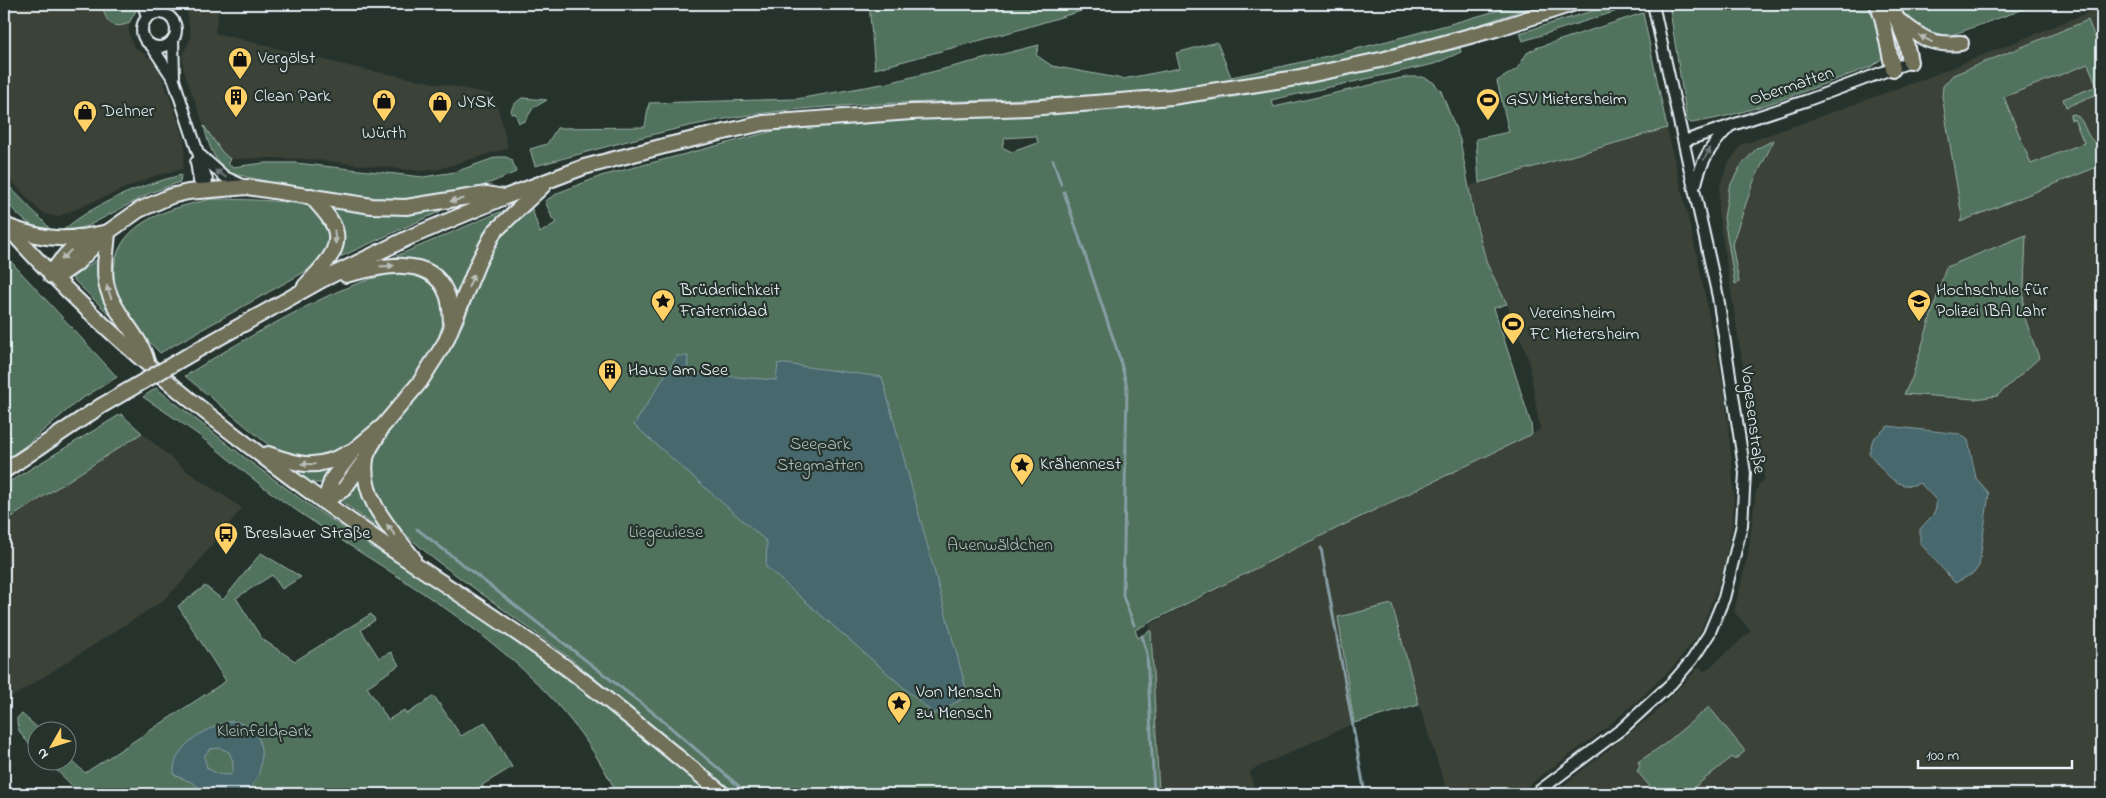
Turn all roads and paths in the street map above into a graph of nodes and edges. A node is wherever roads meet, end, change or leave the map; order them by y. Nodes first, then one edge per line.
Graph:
1 (143, 4) edge
2 (1572, 4) edge
3 (1653, 4) edge
4 (1877, 4) edge
5 (1891, 4) edge
6 (158, 8) edge
7 (147, 17) junction
8 (1897, 19) junction
9 (173, 39) junction
10 (1961, 43) dead end
11 (152, 45) junction
12 (1910, 62) joint
13 (1893, 69) junction
14 (174, 80) junction
15 (1729, 126) junction
16 (1684, 140) junction
17 (194, 142) junction
18 (199, 154) junction
19 (552, 179) junction
20 (247, 187) junction
21 (1695, 188) junction
22 (204, 189) junction
23 (311, 196) junction
24 (508, 196) junction
25 (5, 224) edge
26 (108, 232) junction
27 (84, 238) junction
28 (51, 276) junction
29 (322, 280) junction
30 (300, 292) junction
31 (451, 326) junction
32 (147, 363) junction
33 (383, 426) junction
34 (251, 447) junction
35 (354, 450) junction
36 (366, 458) junction
37 (4, 471) edge
38 (324, 502) junction
39 (421, 568) junction
40 (723, 794) edge
41 (1535, 794) edge

1 - 7 street
2 - 19 main road
3 - 16 street, Vogesenstraße
4 - 13 main road
5 - 8 main road
6 - 7 street
6 - 9 street
7 - 11 street
10 -> 8 main road
8 - 12 main road
9 - 11 street
9 - 14 street
11 - 14 street
12 - 13 street, Obermatten
13 - 15 street, Obermatten
14 - 17 street
15 - 16 street, Obermatten
21 -> 15 street
16 - 21 street, Vogesenstraße
17 - 18 street
17 - 22 street
20 -> 18 street
18 - 22 street
19 - 24 main road
31 -> 19 main road
20 - 22 main road
20 - 23 main road
21 - 41 street, Vogesenstraße
22 - 26 main road
24 -> 23 main road
23 -> 30 main road
24 - 29 main road
25 - 27 main road
25 - 28 main road
26 - 27 main road
26 - 28 main road
32 -> 26 main road
27 -> 28 main road
28 - 32 main road
29 - 30 main road
29 -> 31 main road
30 - 37 main road, bridge
31 - 33 main road
32 - 34 main road
33 - 35 main road
33 - 36 main road
35 -> 34 main road
34 - 38 main road
35 - 38 main road
36 - 38 main road
39 -> 36 main road
38 - 39 main road
39 - 40 main road

